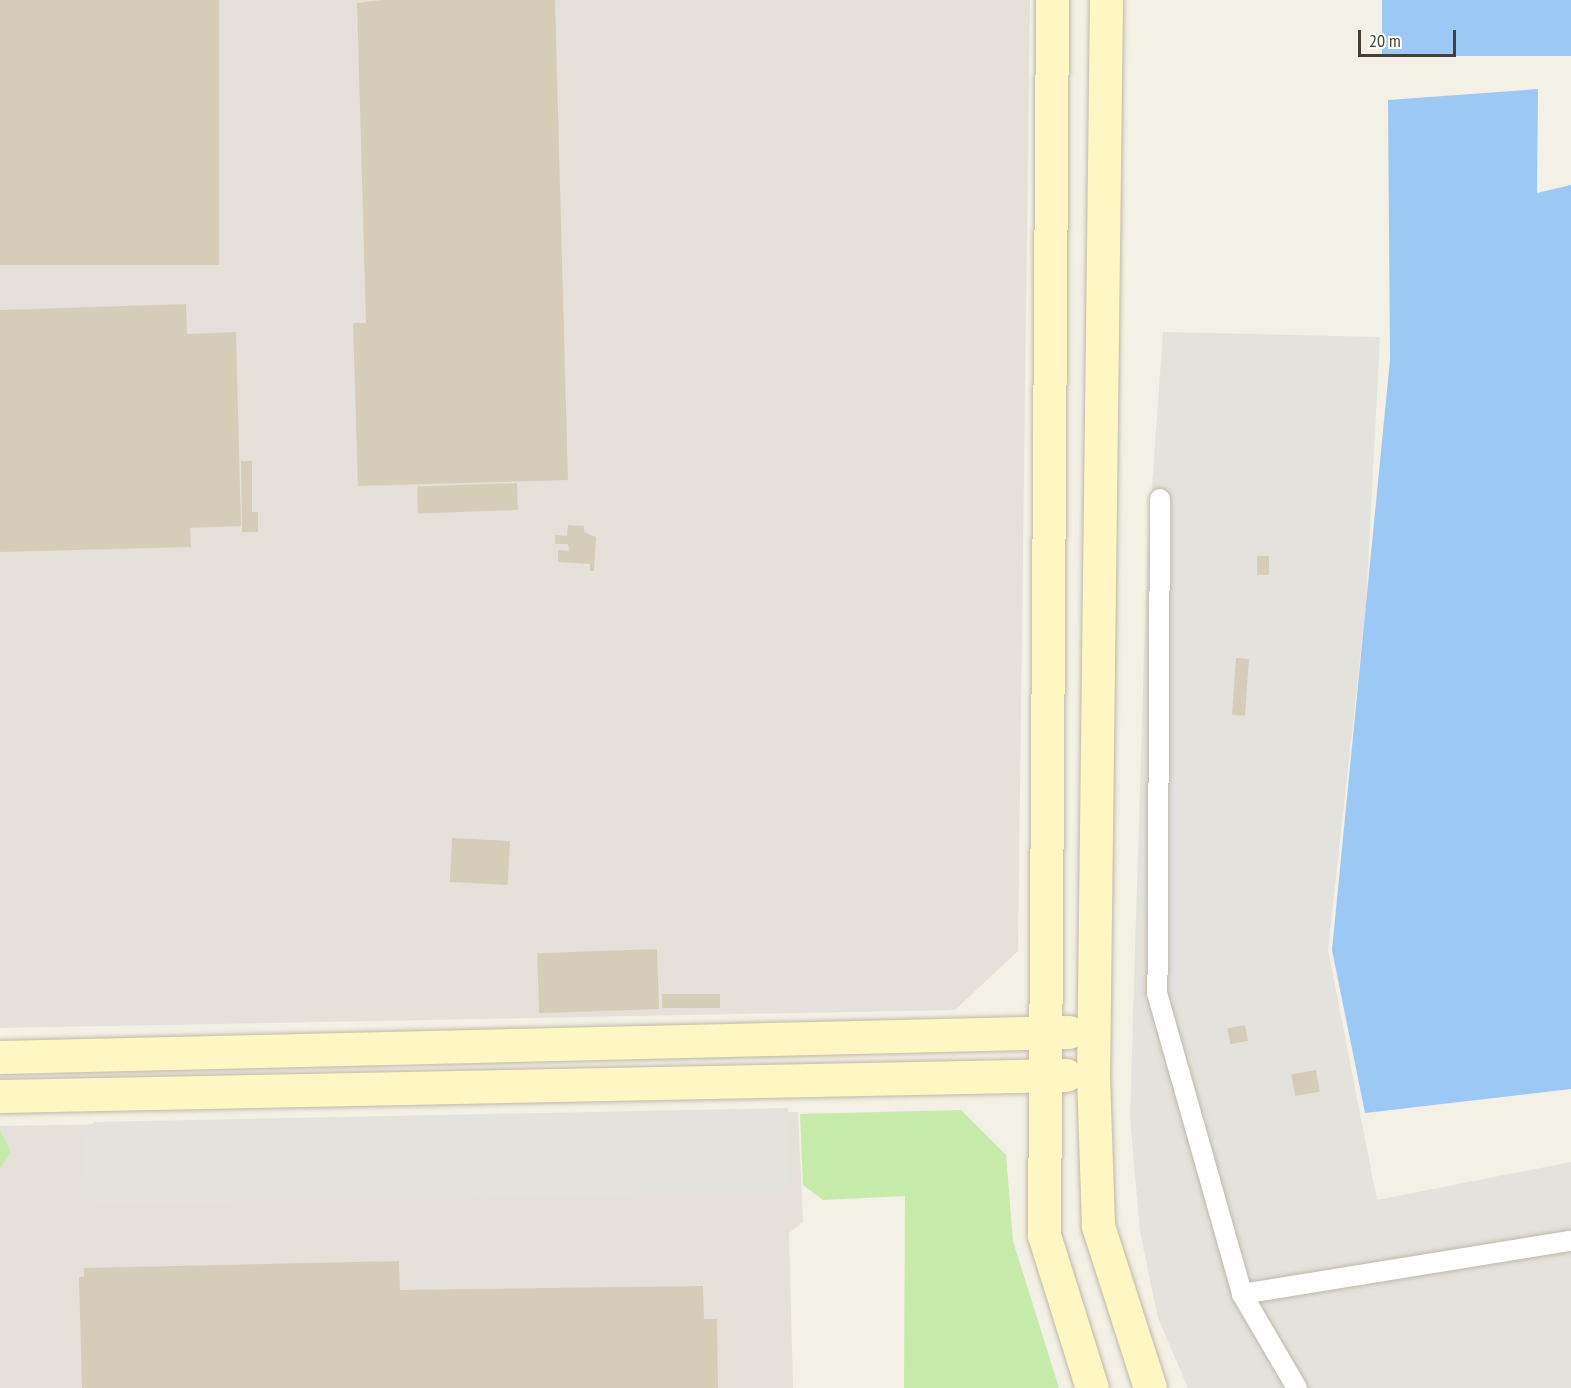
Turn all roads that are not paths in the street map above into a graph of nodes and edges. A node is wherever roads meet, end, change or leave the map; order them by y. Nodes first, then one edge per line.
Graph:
1 (1052, 0) edge
2 (1106, 0) edge
3 (1160, 499) dead end
4 (1046, 1031) junction
5 (1094, 1032) junction
6 (0, 1057) edge
7 (1045, 1074) junction
8 (1093, 1075) junction
9 (0, 1096) edge
10 (1571, 1241) edge
11 (1242, 1294) junction
12 (1092, 1388) edge
13 (1150, 1388) edge
14 (1297, 1388) edge

1 - 4 street
2 - 5 street
3 - 11 lane
4 - 5 street
4 - 6 street
4 - 7 street
5 - 8 street
7 - 8 street
7 - 9 street
7 - 12 street
8 - 13 street
10 - 11 lane
11 - 14 lane

